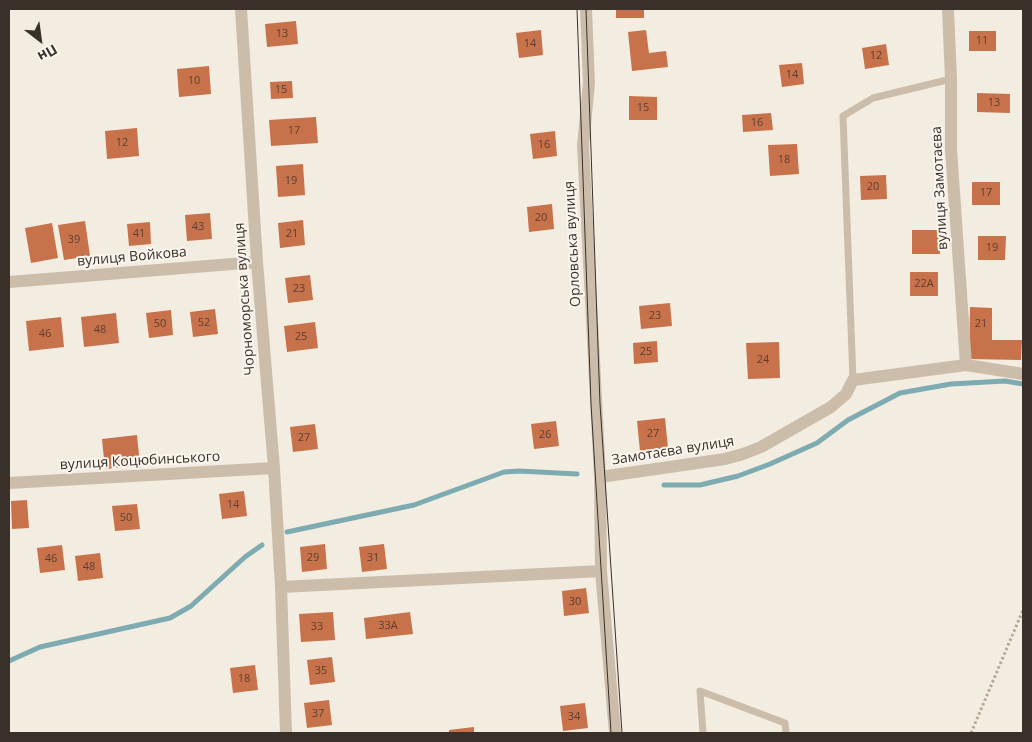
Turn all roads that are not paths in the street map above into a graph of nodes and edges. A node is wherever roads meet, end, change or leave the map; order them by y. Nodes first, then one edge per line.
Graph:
1 (242, 9) edge
2 (586, 9) edge
3 (948, 9) edge
4 (951, 79) junction
5 (257, 262) junction
6 (9, 282) edge
7 (966, 365) junction
8 (1023, 374) edge
9 (853, 380) junction
10 (274, 468) junction
11 (600, 477) junction
12 (9, 483) edge
13 (601, 571) junction
14 (281, 587) junction
15 (286, 733) edge
16 (614, 733) edge
17 (703, 733) edge
18 (786, 733) edge

1 - 5 street, Чорноморська вулиця
2 - 11 street, Орловська вулиця
3 - 4 street, вулиця Замотаєва
4 - 7 street, вулиця Замотаєва
4 - 9 lane
5 - 6 street, вулиця Войкова
5 - 10 street, Чорноморська вулиця
7 - 8 street
7 - 9 street
9 - 11 street, Замотаєва вулиця
10 - 12 street, вулиця Коцюбинського
10 - 14 street, Чорноморська вулиця
11 - 13 street, Орловська вулиця
13 - 14 street
13 - 16 street, Орловська вулиця
14 - 15 street, Чорноморська вулиця
17 - 18 lane

